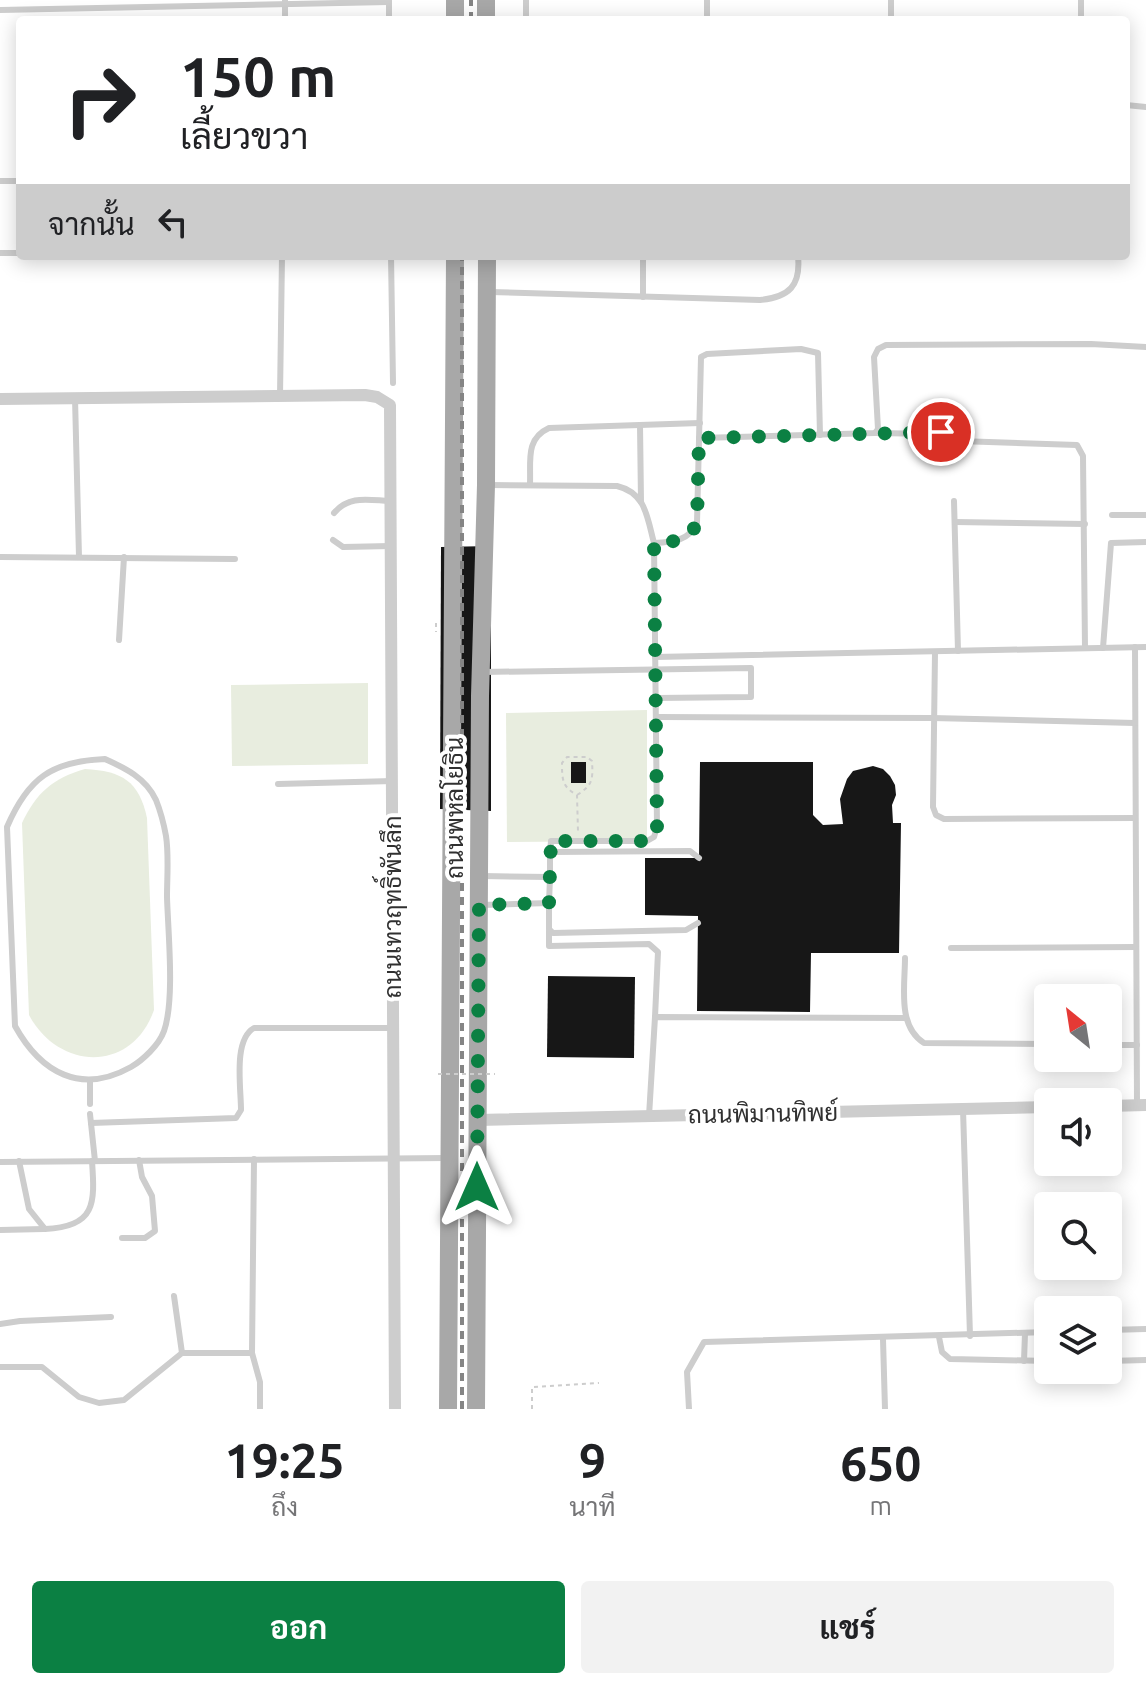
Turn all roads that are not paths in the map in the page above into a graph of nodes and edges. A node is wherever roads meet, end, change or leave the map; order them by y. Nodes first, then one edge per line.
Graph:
1 (285, 1) edge
2 (389, 1) edge
3 (155, 3) edge
4 (0, 10) edge
5 (282, 260) edge
6 (391, 260) edge
7 (455, 260) edge
8 (487, 260) edge
9 (643, 260) edge
10 (798, 260) edge
11 (487, 292) junction
12 (643, 297) junction
13 (1146, 347) edge
14 (393, 383) dead end
15 (280, 396) junction
16 (75, 398) junction
17 (0, 399) edge
18 (945, 420) dead end
19 (700, 423) junction
20 (640, 425) junction
21 (875, 433) junction
22 (820, 435) junction
23 (699, 438) junction
24 (959, 441) dead end
25 (530, 484) junction
26 (486, 485) junction
27 (391, 501) junction
28 (954, 501) dead end
29 (641, 502) junction
30 (334, 513) dead end
31 (1112, 515) dead end
32 (1146, 515) edge
33 (955, 522) junction
34 (1085, 524) junction
35 (333, 540) dead end
36 (1146, 542) edge
37 (654, 543) junction
38 (391, 546) junction
39 (0, 557) edge
40 (79, 557) junction
41 (124, 557) junction
42 (235, 559) dead end
43 (119, 640) dead end
44 (1135, 647) junction
45 (1146, 647) edge
46 (1085, 648) junction
47 (1103, 648) junction
48 (958, 651) junction
49 (935, 652) junction
50 (655, 657) junction
51 (655, 668) junction
52 (480, 672) junction
53 (656, 698) junction
54 (657, 717) junction
55 (932, 718) junction
56 (1135, 723) junction
57 (393, 781) junction
58 (278, 784) dead end
59 (1135, 818) junction
60 (550, 852) junction
61 (699, 858) dead end
62 (479, 876) junction
63 (450, 877) junction
64 (550, 877) junction
65 (549, 903) junction
66 (479, 905) junction
67 (698, 923) dead end
68 (549, 929) junction
69 (1136, 947) junction
70 (951, 948) dead end
71 (905, 958) dead end
72 (655, 1017) junction
73 (906, 1018) junction
74 (393, 1028) junction
75 (1034, 1044) edge
76 (1122, 1045) edge
77 (1137, 1045) junction
78 (1137, 1078) junction
79 (1146, 1078) edge
80 (90, 1080) junction
81 (90, 1104) dead end
82 (1141, 1105) edge
83 (1034, 1107) edge
84 (963, 1109) junction
85 (649, 1116) junction
86 (478, 1120) junction
87 (478, 1157) junction
88 (393, 1158) junction
89 (449, 1158) junction
90 (254, 1159) junction
91 (139, 1160) junction
92 (19, 1161) junction
93 (93, 1161) junction
94 (0, 1162) edge
95 (45, 1229) junction
96 (0, 1230) edge
97 (122, 1238) dead end
98 (174, 1296) dead end
99 (111, 1317) dead end
100 (0, 1324) edge
101 (1146, 1329) edge
102 (1122, 1330) edge
103 (1025, 1333) junction
104 (1034, 1333) edge
105 (970, 1336) junction
106 (939, 1337) junction
107 (883, 1339) junction
108 (182, 1353) junction
109 (252, 1353) junction
110 (1146, 1360) edge
111 (1024, 1361) junction
112 (1034, 1361) edge
113 (1122, 1361) edge
114 (0, 1367) edge
115 (87, 1399) junction
116 (112, 1405) edge
117 (87, 1409) edge
118 (260, 1409) edge
119 (395, 1409) edge
120 (448, 1409) edge
121 (476, 1409) edge
122 (689, 1409) edge
123 (885, 1409) edge

1 - 2 lane
1 - 3 lane
3 - 4 lane
5 - 15 lane
6 - 14 lane
7 - 63 main road, ถนนพหลโยธิน
8 - 11 main road, ถนนพหลโยธิน
9 - 12 lane
10 - 12 lane
11 - 12 lane
11 - 26 main road, ถนนพหลโยธิน
13 - 21 lane
15 - 16 street
15 - 27 street, ถนนเทวฤทธิ์พันลึก
16 - 17 street
16 - 40 lane
18 - 21 lane
19 - 20 lane
19 - 22 lane
19 - 23 lane
20 - 25 lane
20 - 29 lane
21 - 22 lane
22 - 23 lane
23 - 37 lane
24 - 34 lane
25 - 26 lane
25 - 29 lane
26 - 52 main road, ถนนพหลโยธิน
27 - 30 lane
27 - 38 street, ถนนเทวฤทธิ์พันลึก
28 - 33 lane
29 - 37 lane
31 - 32 lane
33 - 34 lane
33 - 48 lane
34 - 46 lane
35 - 38 lane
36 - 47 lane
37 - 50 lane
38 - 57 street, ถนนเทวฤทธิ์พันลึก
39 - 40 lane
40 - 41 lane
41 - 42 lane
41 - 43 lane
44 - 45 lane
44 - 47 lane
44 - 56 lane
46 - 47 lane
46 - 48 lane
48 - 49 lane
49 - 50 lane
49 - 55 lane
50 - 51 lane
51 - 52 lane
51 - 53 lane
51 - 53 lane
52 - 62 main road, ถนนพหลโยธิน
53 - 54 lane
54 - 55 lane
54 - 60 lane
55 - 56 lane
55 - 59 lane
56 - 59 lane
57 - 58 lane
57 - 74 street, ถนนเทวฤทธิ์พันลึก
59 - 69 lane
60 - 61 lane
60 - 64 lane
62 - 63 main road
62 - 64 lane
62 - 66 main road, ถนนพหลโยธิน
63 - 89 main road, ถนนพหลโยธิน
64 - 65 lane
65 - 66 lane
65 - 68 lane
66 - 86 main road, ถนนพหลโยธิน
67 - 68 lane
68 - 72 lane
69 - 70 lane
69 - 77 lane
71 - 73 lane
72 - 73 lane
72 - 85 lane
73 - 75 lane
74 - 88 street, ถนนเทวฤทธิ์พันลึก
74 - 93 lane
76 - 77 lane
77 - 78 lane
78 - 79 lane
78 - 82 lane
80 - 80 lane
80 - 81 lane
83 - 84 street, ถนนพิมานทิพย์
84 - 85 street, ถนนพิมานทิพย์
84 - 105 lane
85 - 86 street, ถนนพิมานทิพย์
86 - 87 main road, ถนนพหลโยธิน
87 - 89 main road
87 - 121 main road, ถนนพหลโยธิน
88 - 89 lane
88 - 90 lane
88 - 119 street, ถนนเทวฤทธิ์พันลึก
89 - 120 main road, ถนนพหลโยธิน
90 - 91 lane
90 - 109 lane
91 - 93 lane
91 - 97 lane
92 - 93 lane
92 - 94 lane
92 - 95 lane
93 - 95 lane
95 - 96 lane
98 - 108 lane
99 - 100 lane
101 - 102 lane
103 - 104 lane
103 - 105 lane
103 - 111 lane
105 - 106 lane
106 - 107 lane
106 - 111 lane
107 - 122 lane
107 - 123 lane
108 - 109 lane
108 - 116 lane
109 - 118 lane
110 - 113 lane
111 - 112 lane
114 - 115 lane
115 - 116 lane
115 - 117 lane

